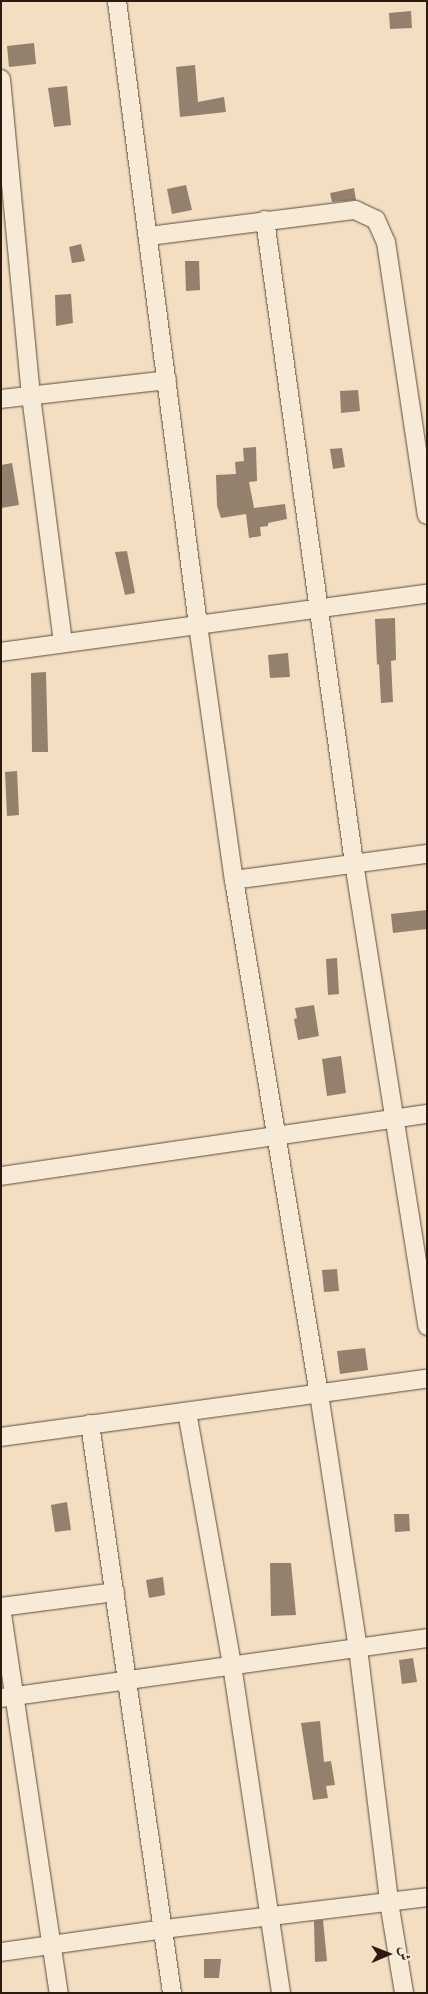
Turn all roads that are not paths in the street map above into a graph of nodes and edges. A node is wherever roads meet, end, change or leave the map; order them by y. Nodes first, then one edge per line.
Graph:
1 (117, 1) edge
2 (1, 79) edge
3 (265, 220) junction
4 (148, 236) junction
5 (167, 380) junction
6 (31, 396) junction
7 (1, 399) edge
8 (427, 515) edge
9 (427, 594) edge
10 (320, 608) junction
11 (198, 625) junction
12 (63, 643) junction
13 (1, 652) edge
14 (427, 854) edge
15 (354, 863) junction
16 (234, 880) junction
17 (427, 1114) edge
18 (394, 1118) junction
19 (276, 1135) junction
20 (1, 1176) edge
21 (427, 1326) edge
22 (427, 1379) edge
23 (319, 1394) junction
24 (187, 1412) junction
25 (90, 1424) junction
26 (1, 1436) edge
27 (115, 1592) junction
28 (1, 1607) edge
29 (427, 1638) edge
30 (358, 1648) junction
31 (232, 1665) junction
32 (128, 1680) junction
33 (8, 1697) edge
34 (427, 1897) edge
35 (390, 1902) junction
36 (270, 1915) junction
37 (164, 1929) junction
38 (53, 1944) junction
39 (1, 1952) edge
40 (59, 1993) edge
41 (172, 1993) edge
42 (281, 1993) edge
43 (404, 1993) edge

1 - 4 street
2 - 6 street
3 - 4 street
3 - 8 street
3 - 10 street
4 - 5 street
5 - 6 street
5 - 11 street
6 - 7 street
6 - 12 street
9 - 10 street
10 - 11 street
10 - 15 street
11 - 12 street
11 - 16 street
12 - 13 street
14 - 15 street
15 - 16 street
15 - 18 street
16 - 19 street
17 - 18 street
18 - 19 street
18 - 21 street
19 - 20 street
19 - 23 street
22 - 23 street
23 - 24 street
23 - 30 street
24 - 25 street
24 - 31 street
25 - 26 street
25 - 27 street
27 - 28 street
27 - 32 street
28 - 33 street
29 - 30 street
30 - 31 street
30 - 35 street
31 - 32 street
31 - 36 street
32 - 33 street
32 - 37 street
33 - 38 street
34 - 35 street
35 - 36 street
35 - 43 street
36 - 37 street
36 - 42 street
37 - 38 street
37 - 41 street
38 - 39 street
38 - 40 street

